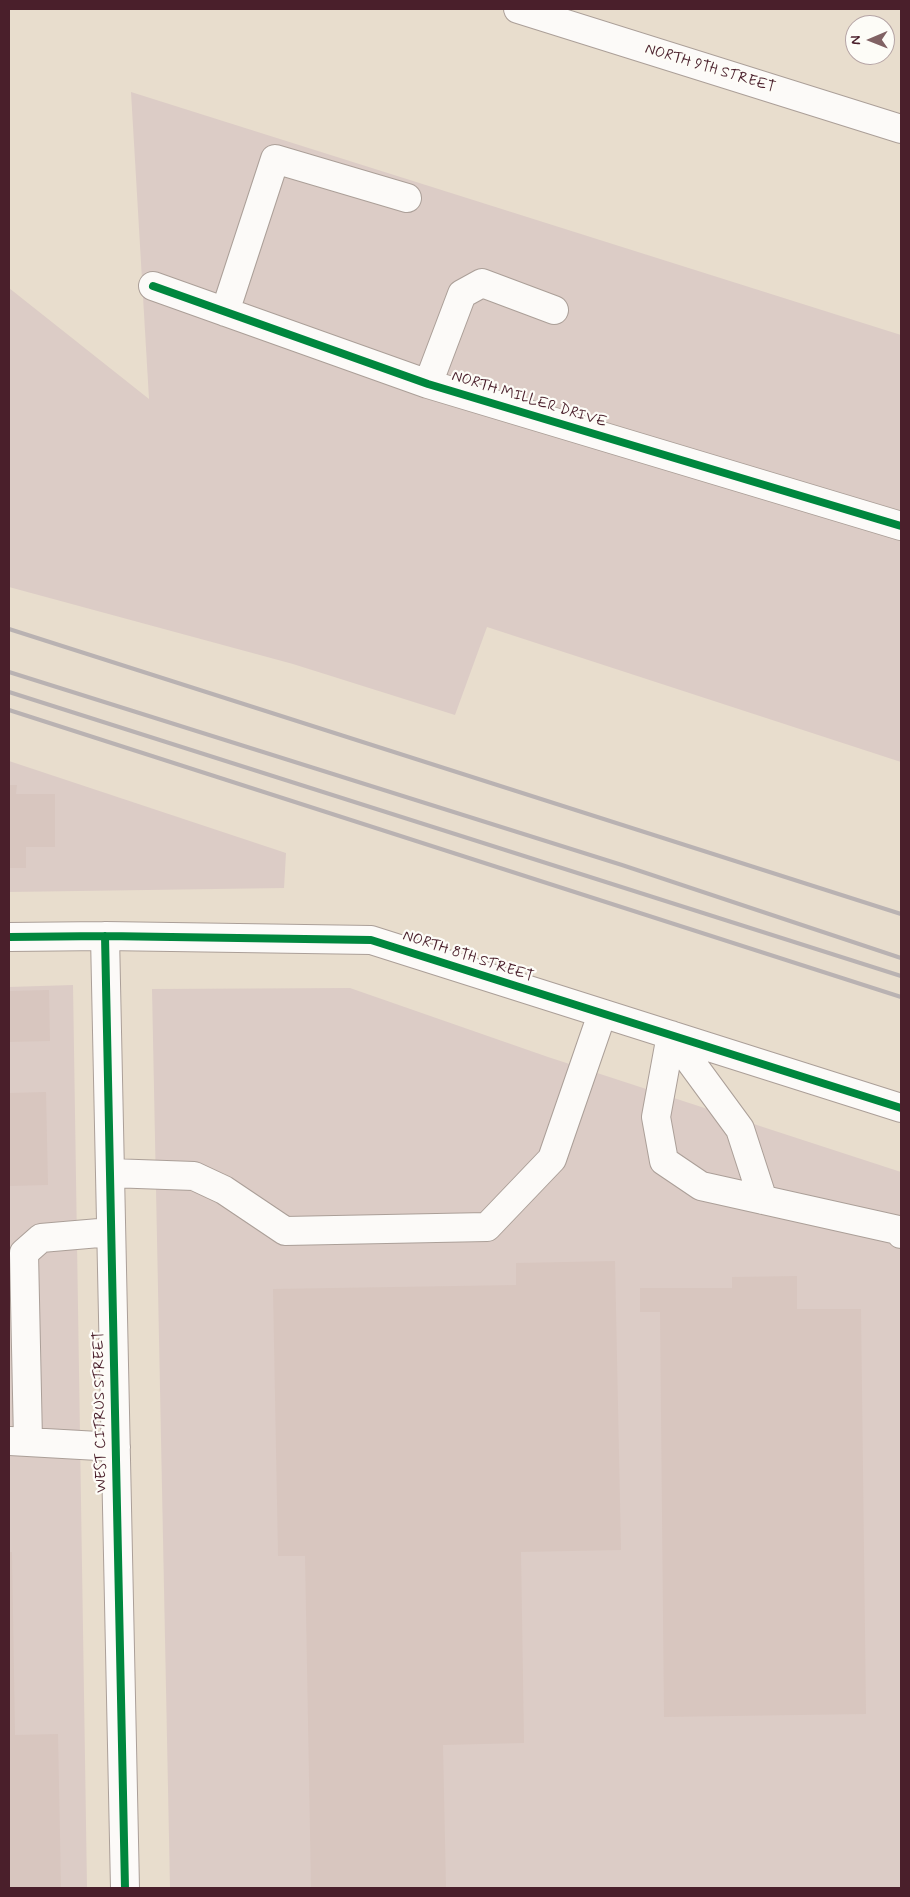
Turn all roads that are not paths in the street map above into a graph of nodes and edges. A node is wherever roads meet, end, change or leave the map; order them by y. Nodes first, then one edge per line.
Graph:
1 (518, 9) edge
2 (901, 130) edge
3 (407, 198) dead end
4 (153, 286) dead end
5 (554, 310) dead end
6 (225, 312) junction
7 (428, 384) junction
8 (901, 526) edge
9 (105, 936) junction
10 (9, 937) edge
11 (602, 1014) junction
12 (671, 1035) junction
13 (901, 1108) edge
14 (110, 1174) junction
15 (763, 1200) junction
16 (111, 1232) junction
17 (901, 1234) edge
18 (18, 1441) edge
19 (116, 1447) junction
20 (125, 1888) edge

1 - 2 street, NORTH 9TH STREET
3 - 6 street
4 - 6 street, NORTH MILLER DRIVE
5 - 7 street
6 - 7 street, NORTH MILLER DRIVE
7 - 8 street, NORTH MILLER DRIVE
9 - 10 street, NORTH 8TH STREET
9 - 11 street, NORTH 8TH STREET
9 - 14 street, WEST CITRUS STREET
11 - 12 street, NORTH 8TH STREET
11 - 14 street
12 - 13 street, NORTH 8TH STREET
12 - 15 street
12 - 15 street
14 - 16 street, WEST CITRUS STREET
15 - 17 street
16 - 18 street
16 - 19 street, WEST CITRUS STREET
18 - 19 street
19 - 20 street, WEST CITRUS STREET

